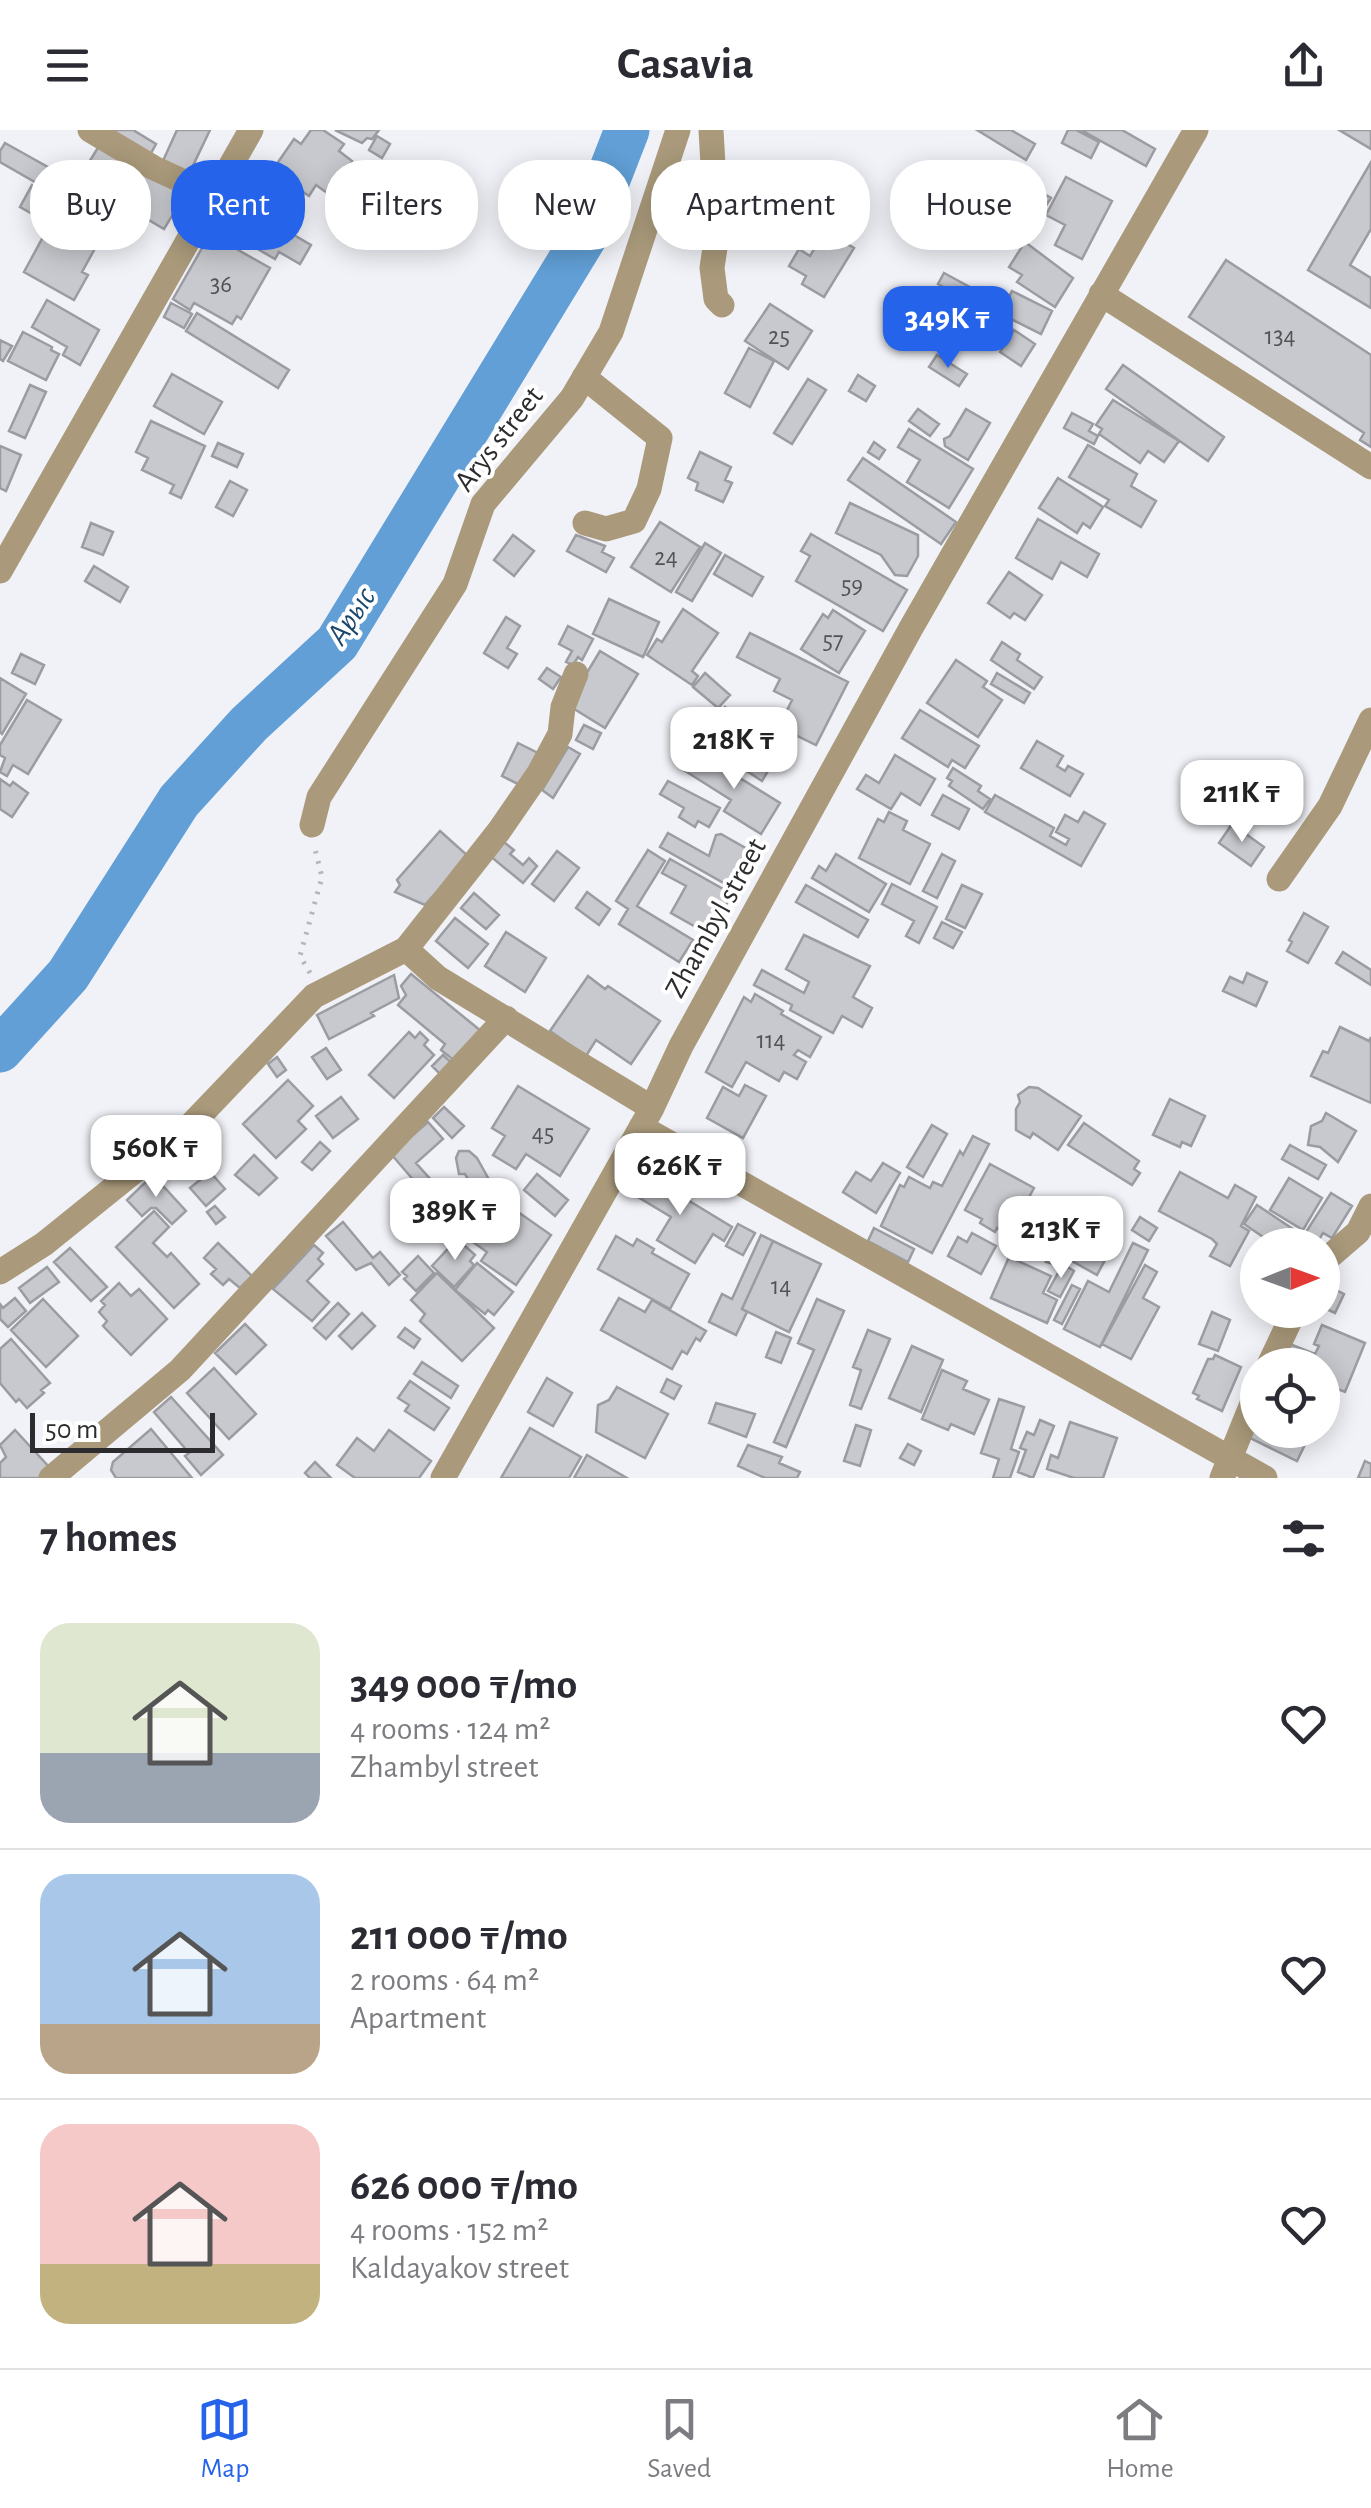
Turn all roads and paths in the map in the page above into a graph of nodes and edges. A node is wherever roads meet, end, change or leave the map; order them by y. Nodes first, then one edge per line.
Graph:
1 (90, 130) edge
2 (251, 130) edge
3 (678, 130) edge
4 (710, 130) edge
5 (1196, 130) edge
6 (233, 160) edge
7 (171, 176) edge
8 (182, 250) edge
9 (1101, 294) junction
10 (722, 305) dead end
11 (584, 377) junction
12 (1371, 467) edge
13 (585, 523) dead end
14 (0, 571) edge
15 (576, 674) dead end
16 (1371, 720) edge
17 (312, 825) joint
18 (1279, 880) dead end
19 (406, 948) junction
20 (339, 982) junction
21 (506, 1018) junction
22 (646, 1117) junction
23 (1371, 1206) edge
24 (1340, 1248) edge
25 (0, 1272) edge
26 (1240, 1433) edge
27 (1226, 1468) edge
28 (51, 1478) edge
29 (444, 1478) edge
30 (1265, 1478) edge

1 - 7 street
2 - 6 street
3 - 11 street, Arys street
4 - 10 street
5 - 9 street, Zhambyl street
8 - 14 street
9 - 12 street
9 - 22 street, Zhambyl street
11 - 13 street
11 - 17 street, Arys street
15 - 19 street
16 - 18 street
17 - 20 path
19 - 20 street
19 - 21 street
20 - 25 street
21 - 22 street
21 - 28 street
22 - 27 street
22 - 29 street, Zhambyl street
23 - 24 street
26 - 27 street
27 - 30 street

